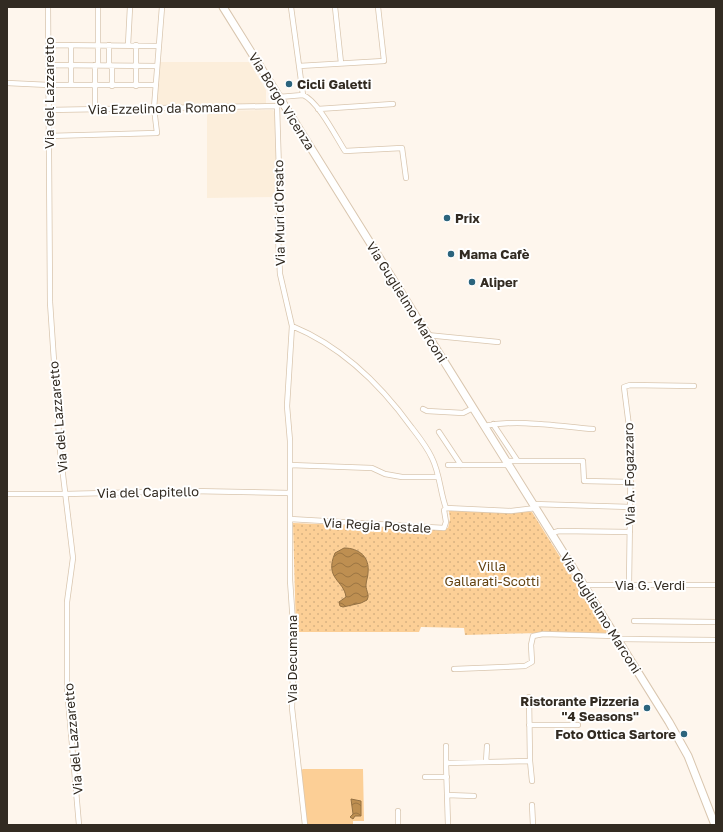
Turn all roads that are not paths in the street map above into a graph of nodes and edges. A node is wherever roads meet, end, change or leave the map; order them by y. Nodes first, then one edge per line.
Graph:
1 (48, 7) edge
2 (98, 7) edge
3 (130, 7) edge
4 (162, 7) edge
5 (223, 7) edge
6 (291, 7) edge
7 (335, 7) edge
8 (378, 7) edge
9 (48, 45) junction
10 (71, 45) junction
11 (98, 45) junction
12 (109, 45) junction
13 (128, 46) junction
14 (136, 46) junction
15 (158, 46) junction
16 (341, 63) junction
17 (49, 65) junction
18 (71, 65) junction
19 (96, 65) junction
20 (110, 66) junction
21 (136, 66) junction
22 (157, 66) junction
23 (300, 66) junction
24 (7, 83) edge
25 (49, 85) junction
26 (71, 85) junction
27 (156, 85) junction
28 (95, 86) junction
29 (112, 86) junction
30 (136, 86) junction
31 (303, 95) junction
32 (279, 102) junction
33 (393, 104) dead end
34 (154, 108) junction
35 (318, 109) junction
36 (48, 110) junction
37 (95, 110) junction
38 (48, 136) junction
39 (406, 178) dead end
40 (340, 195) joint
41 (292, 326) junction
42 (427, 335) junction
43 (498, 342) dead end
44 (694, 386) dead end
45 (473, 408) junction
46 (423, 410) dead end
47 (493, 424) junction
48 (484, 426) junction
49 (593, 429) dead end
50 (439, 432) dead end
51 (517, 460) junction
52 (507, 463) junction
53 (290, 465) junction
54 (448, 465) dead end
55 (461, 465) junction
56 (438, 477) junction
57 (631, 482) junction
58 (290, 493) junction
59 (7, 494) edge
60 (65, 494) junction
61 (534, 506) junction
62 (631, 507) junction
63 (446, 508) junction
64 (290, 519) junction
65 (630, 532) junction
66 (552, 533) junction
67 (584, 585) junction
68 (629, 585) junction
69 (716, 585) edge
70 (634, 621) dead end
71 (716, 622) edge
72 (617, 638) junction
73 (714, 640) dead end
74 (454, 669) dead end
75 (529, 697) dead end
76 (529, 725) junction
77 (578, 725) dead end
78 (446, 746) dead end
79 (487, 746) dead end
80 (530, 761) junction
81 (486, 762) junction
82 (446, 763) junction
83 (425, 777) dead end
84 (447, 777) junction
85 (532, 781) dead end
86 (447, 794) junction
87 (474, 796) dead end
88 (532, 805) dead end
89 (398, 811) dead end
90 (79, 825) edge
91 (305, 825) edge
92 (398, 825) edge
93 (448, 825) edge
94 (532, 825) edge
95 (716, 825) edge

1 - 9 street, Via del Lazzaretto
2 - 11 street
3 - 13 street
4 - 15 street
5 - 32 street, Via Borgo Vicenza
6 - 23 street
7 - 16 street
8 - 16 street
9 - 10 street
9 - 17 street, Via del Lazzaretto
10 - 11 street
10 - 18 street
11 - 12 street
11 - 19 street
12 - 13 street
12 - 20 street
13 - 14 street
14 - 15 street
14 - 21 street
15 - 22 street
16 - 23 street
17 - 18 street
17 - 25 street, Via del Lazzaretto
18 - 19 street
18 - 26 street
19 - 20 street
19 - 28 street
20 - 21 street
20 - 29 street
21 - 22 street
21 - 30 street
22 - 27 street
23 - 31 street
24 - 25 street
25 - 26 street
25 - 36 street, Via del Lazzaretto
26 - 28 street
27 - 30 street
27 - 34 street
28 - 29 street
28 - 37 street
29 - 30 street
31 - 32 street, Via Ezzelino da Romano
31 - 35 street
32 - 34 street, Via Ezzelino da Romano
32 - 40 street, Via Borgo Vicenza
32 - 41 street, Via Muri d'Orsato
33 - 35 street
34 - 37 street, Via Ezzelino da Romano
34 - 38 street
35 - 39 street
36 - 37 street, Via Ezzelino da Romano
36 - 38 street, Via del Lazzaretto
38 - 60 street, Via del Lazzaretto
40 - 42 street, Via Guglielmo Marconi
41 - 53 street, Via Muri d'Orsato
41 - 56 street, Via Regia Postale
42 - 43 street
42 - 45 street, Via Guglielmo Marconi
44 - 57 street, Via A. Fogazzaro
45 - 46 street
45 - 48 street, Via Guglielmo Marconi
47 - 48 street
47 - 49 street
47 - 51 street
48 - 52 street, Via Guglielmo Marconi
50 - 55 street
51 - 52 street
51 - 57 street
52 - 55 street
52 - 61 street, Via Guglielmo Marconi
53 - 56 street
53 - 58 street, Via Decumana
54 - 55 street
56 - 63 street, Via Regia Postale
57 - 62 street, Via A. Fogazzaro
58 - 60 street, Via del Capitello
58 - 64 street, Via Decumana
59 - 60 street, Via del Capitello
60 - 90 street, Via del Lazzaretto
61 - 62 street, Via Regia Postale
61 - 63 street, Via Regia Postale
61 - 66 street, Via Guglielmo Marconi
62 - 65 street, Via A. Fogazzaro
63 - 64 street, Via Regia Postale
64 - 91 street, Via Decumana
65 - 66 street
65 - 68 street, Via A. Fogazzaro
66 - 67 street, Via Guglielmo Marconi
67 - 68 street, Via G. Verdi
67 - 72 street, Via Guglielmo Marconi
68 - 69 street, Via G. Verdi
70 - 71 street
72 - 73 street
72 - 74 street
72 - 95 street, Via Guglielmo Marconi
75 - 76 street
76 - 77 street
76 - 80 street
78 - 82 street
79 - 81 street
80 - 81 street
80 - 85 street
81 - 82 street
82 - 84 street
83 - 84 street
84 - 86 street
86 - 87 street
86 - 93 street
88 - 94 street
89 - 92 street

